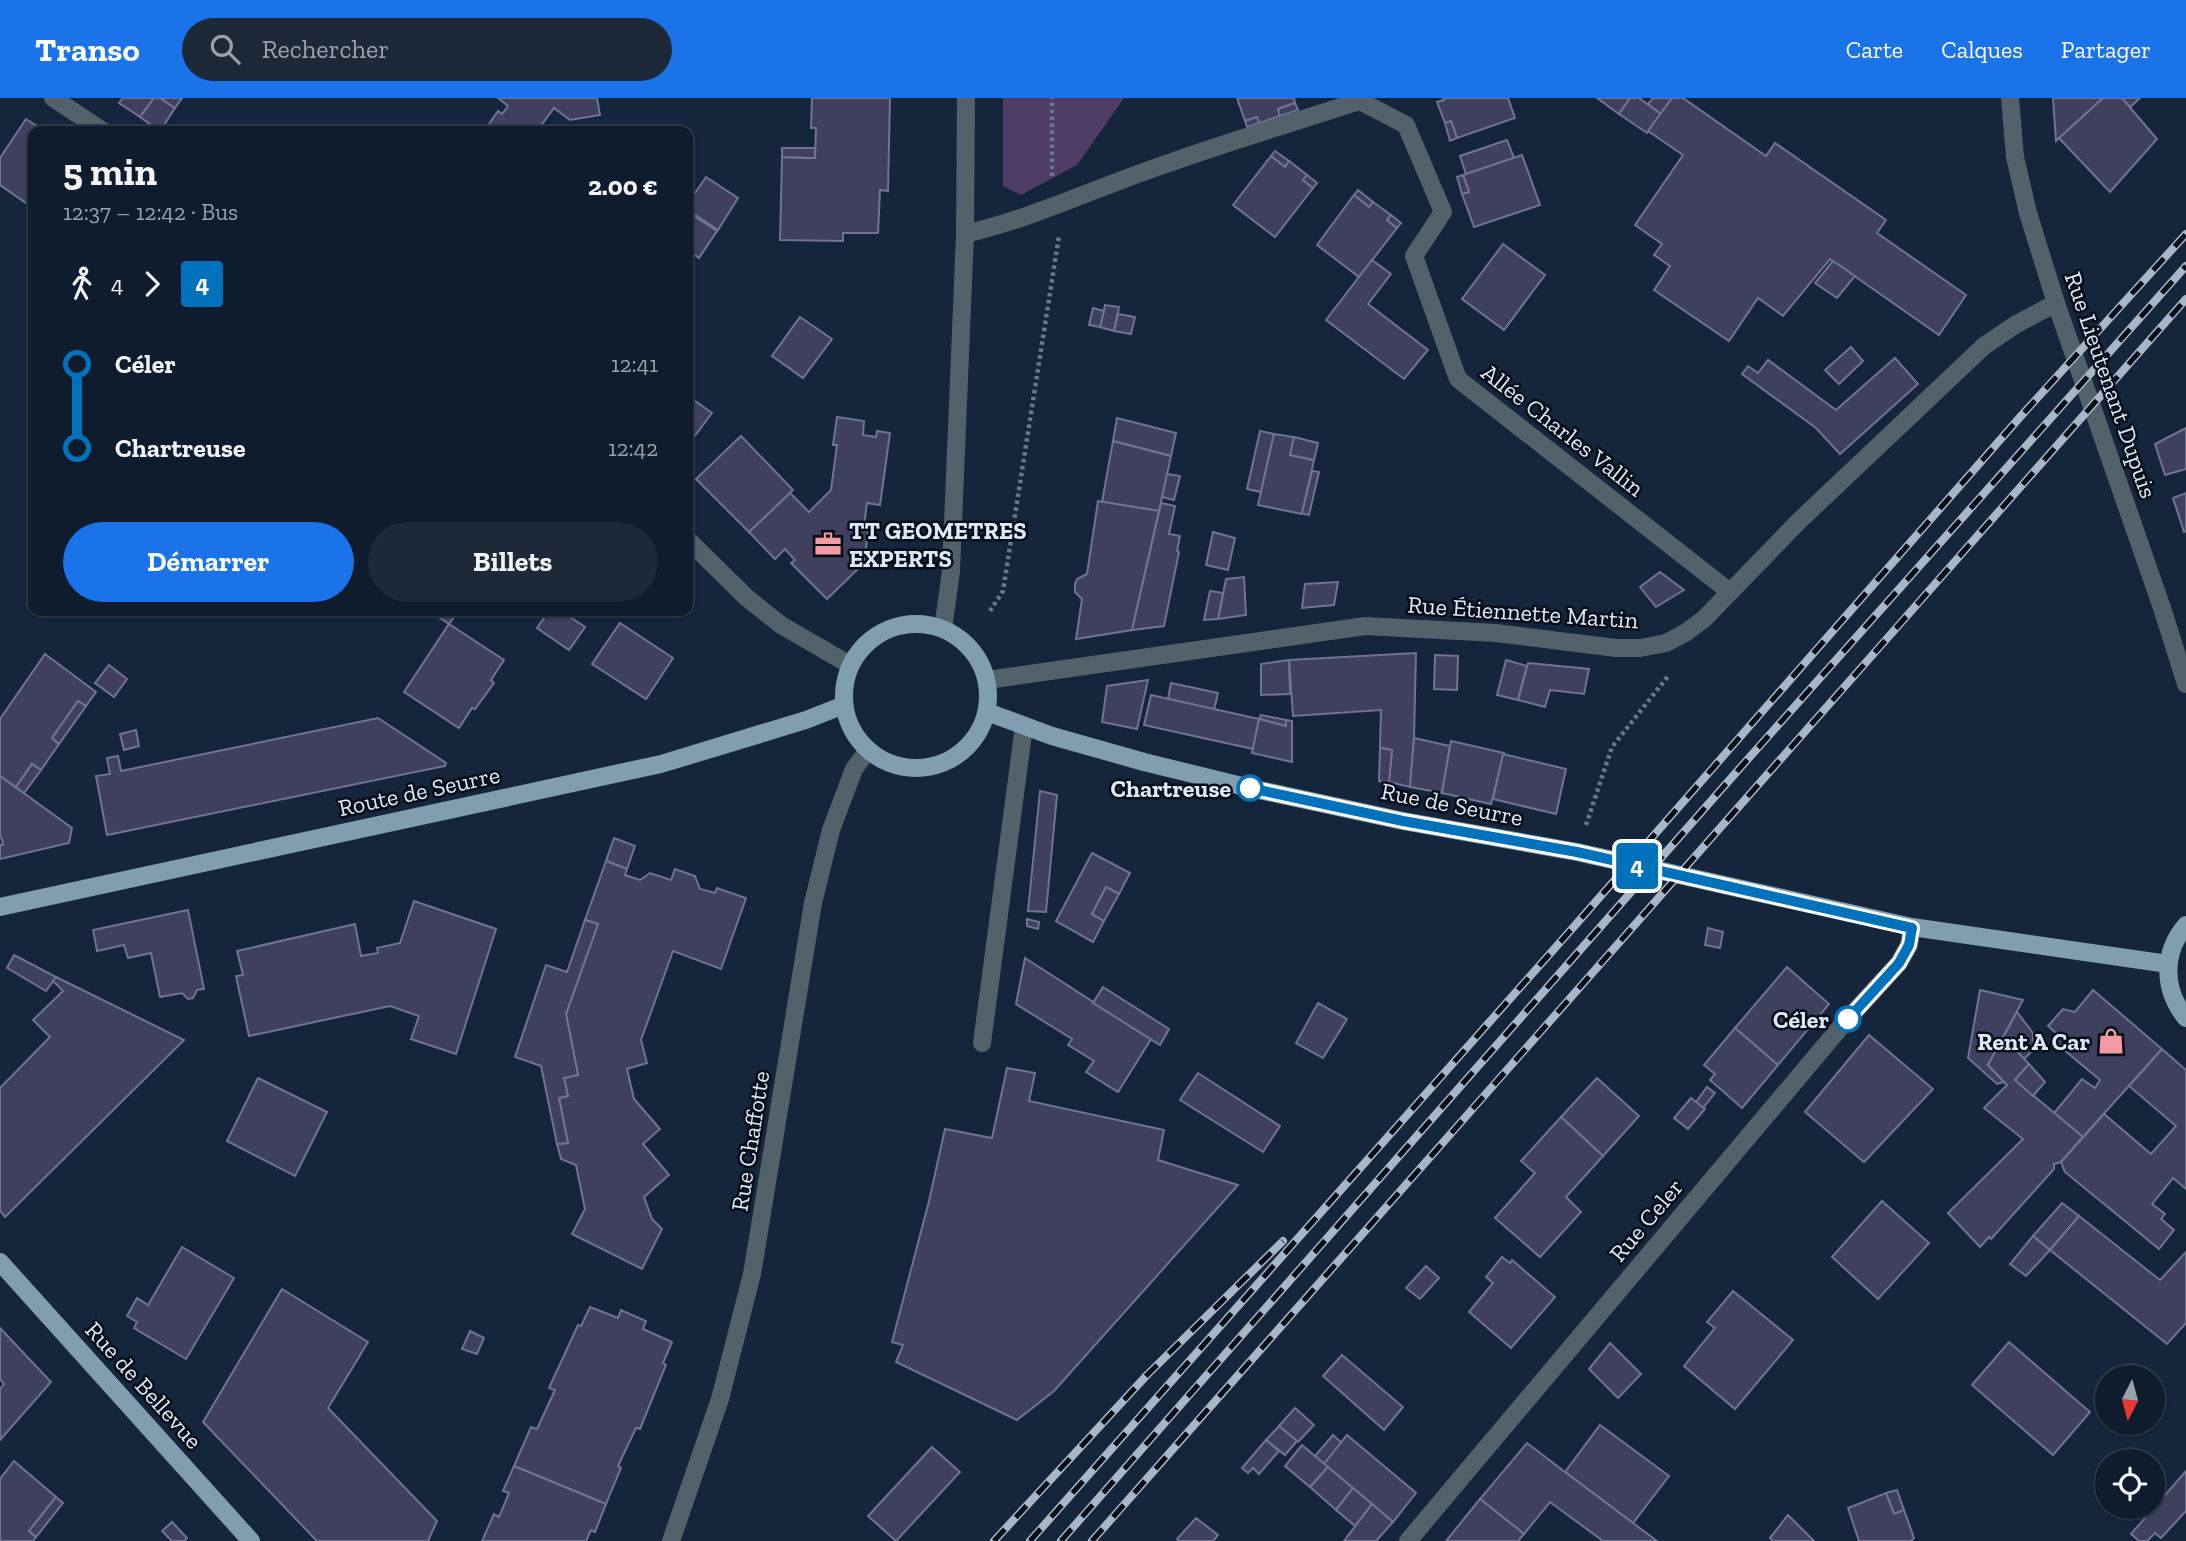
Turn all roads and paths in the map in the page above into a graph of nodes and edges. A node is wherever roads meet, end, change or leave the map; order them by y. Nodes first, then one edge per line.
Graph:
1 (966, 98) edge
2 (1052, 98) edge
3 (2010, 98) edge
4 (60, 100) edge
5 (96, 126) edge
6 (1064, 203) junction
7 (965, 234) junction
8 (2056, 303) junction
9 (693, 545) edge
10 (1730, 592) junction
11 (989, 611) dead end
12 (943, 629) junction
13 (850, 665) junction
14 (1676, 666) dead end
15 (987, 680) junction
16 (2186, 684) edge
17 (844, 705) junction
18 (987, 712) junction
19 (1024, 726) junction
20 (868, 750) junction
21 (1577, 852) junction
22 (0, 907) edge
23 (2186, 925) edge
24 (1912, 928) junction
25 (2168, 964) junction
26 (2186, 1018) edge
27 (982, 1042) dead end
28 (0, 1262) edge
29 (251, 1541) edge
30 (671, 1541) edge
31 (1408, 1541) edge

1 - 7 street
2 - 6 path
3 - 8 street, Rue Lieutenant Dupuis
4 - 5 street
6 - 7 street, Allée Charles Vallin
6 - 10 street, Allée Charles Vallin
6 - 11 path
7 - 12 street
8 - 10 street, Rue Étiennette Martin
8 - 16 street, Rue Lieutenant Dupuis
9 - 13 street
10 - 15 street, Rue Étiennette Martin
12 - 13 main road
12 - 15 main road
13 - 17 main road
14 - 21 path
15 - 18 main road
17 - 20 main road
17 - 22 main road, Route de Seurre
18 - 19 main road, Rue de Seurre
18 - 20 main road
19 - 21 main road, Rue de Seurre
19 - 27 street
20 - 30 street, Rue Chaffotte
21 - 24 main road, Rue de Seurre
23 - 25 main road
24 - 25 main road, Rue de Seurre
24 - 31 street, Rue Celer
25 - 26 main road
28 - 29 main road, Rue de Bellevue

